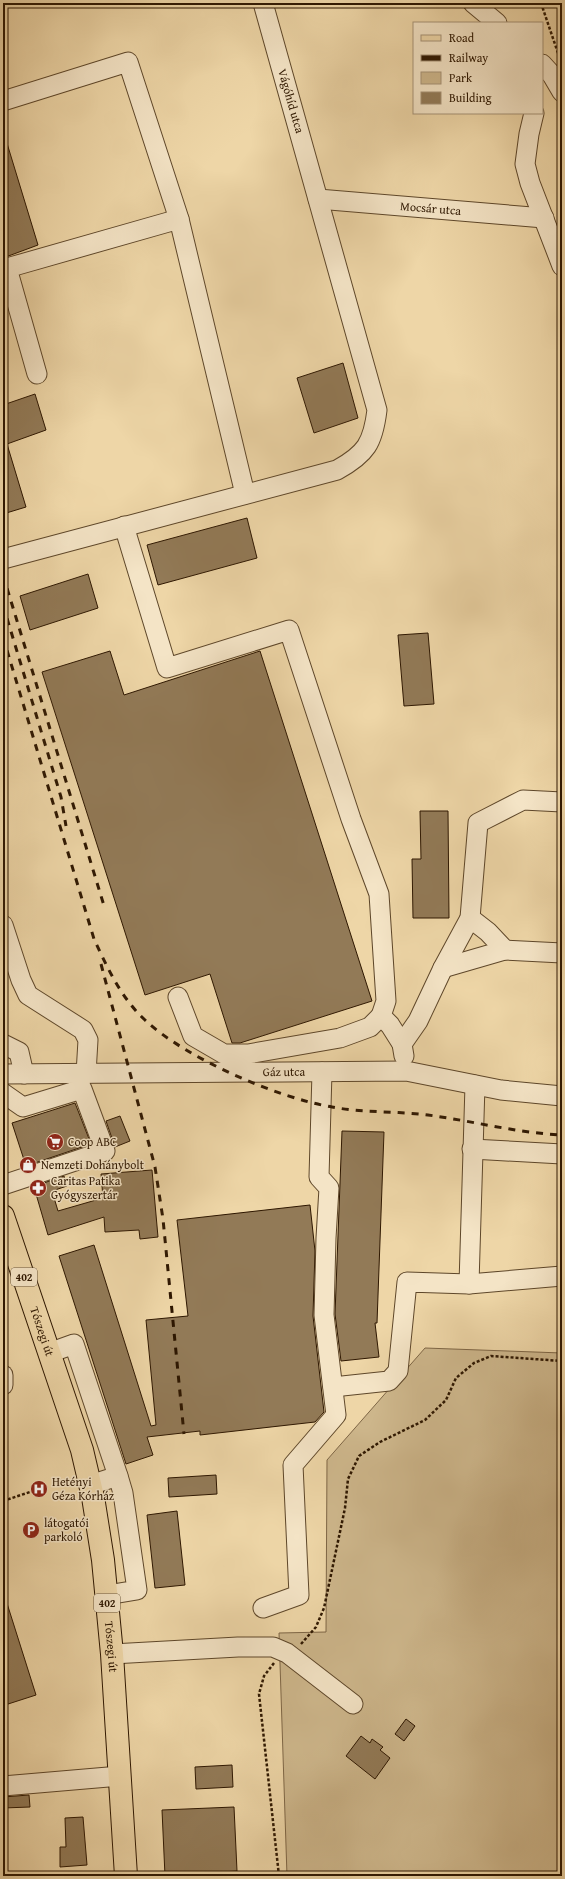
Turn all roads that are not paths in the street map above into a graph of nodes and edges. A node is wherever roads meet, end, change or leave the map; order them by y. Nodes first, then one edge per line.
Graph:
1 (263, 3) edge
2 (473, 3) edge
3 (496, 22) edge
4 (543, 65) edge
5 (562, 92) edge
6 (3, 101) edge
7 (534, 114) edge
8 (318, 198) junction
9 (544, 218) junction
10 (179, 219) junction
11 (562, 266) edge
12 (38, 374) dead end
13 (245, 494) junction
14 (124, 526) junction
15 (3, 559) edge
16 (562, 802) edge
17 (470, 918) junction
18 (3, 924) edge
19 (506, 950) junction
20 (562, 953) edge
21 (443, 968) junction
22 (178, 997) dead end
23 (381, 1016) junction
24 (3, 1044) edge
25 (402, 1044) junction
26 (406, 1071) junction
27 (322, 1072) junction
28 (3, 1074) edge
29 (24, 1074) junction
30 (84, 1082) junction
31 (475, 1085) junction
32 (3, 1093) edge
33 (562, 1096) edge
34 (472, 1149) junction
35 (562, 1154) edge
36 (3, 1185) edge
37 (3, 1216) edge
38 (562, 1276) edge
39 (469, 1284) junction
40 (49, 1353) junction
41 (3, 1375) edge
42 (3, 1385) edge
43 (333, 1387) junction
44 (118, 1476) junction
45 (90, 1485) junction
46 (107, 1595) junction
47 (263, 1608) dead end
48 (112, 1654) junction
49 (353, 1704) dead end
50 (120, 1776) junction
51 (3, 1786) edge
52 (126, 1876) edge

1 - 8 street, Vágóhíd utca
2 - 3 street
4 - 5 street
6 - 10 street
7 - 9 street
8 - 9 street, Mocsár utca
8 - 13 street, Vágóhíd utca
9 - 11 street
10 - 12 street
10 - 13 street
13 - 14 street, Vágóhíd utca
14 - 15 street, Vágóhíd utca
14 - 23 street
16 - 17 street
17 - 19 street
17 - 21 street
18 - 30 street
19 - 20 street
19 - 21 street
21 - 25 street
22 - 23 street
23 - 25 street
24 - 29 street
25 - 26 street
26 - 27 street, Gáz utca
26 - 31 street, Gáz utca
27 - 30 street, Gáz utca
27 - 43 street
28 - 29 street, Gáz utca
29 - 30 street, Gáz utca
30 - 32 street
30 - 36 street
31 - 33 street, Gáz utca
31 - 34 street
34 - 35 street
34 - 39 street
37 - 40 main road, Tószegi út / 402
38 - 39 street
39 - 43 street
40 - 44 street
40 - 45 main road, Tószegi út / 402
41 - 42 street
43 - 47 street
44 - 45 street
44 - 46 street
45 - 46 main road, Tószegi út / 402
46 - 48 main road, Tószegi út / 402
48 - 49 street
48 - 50 main road, Tószegi út / 402
50 - 51 street
50 - 52 main road, Tószegi út / 402

